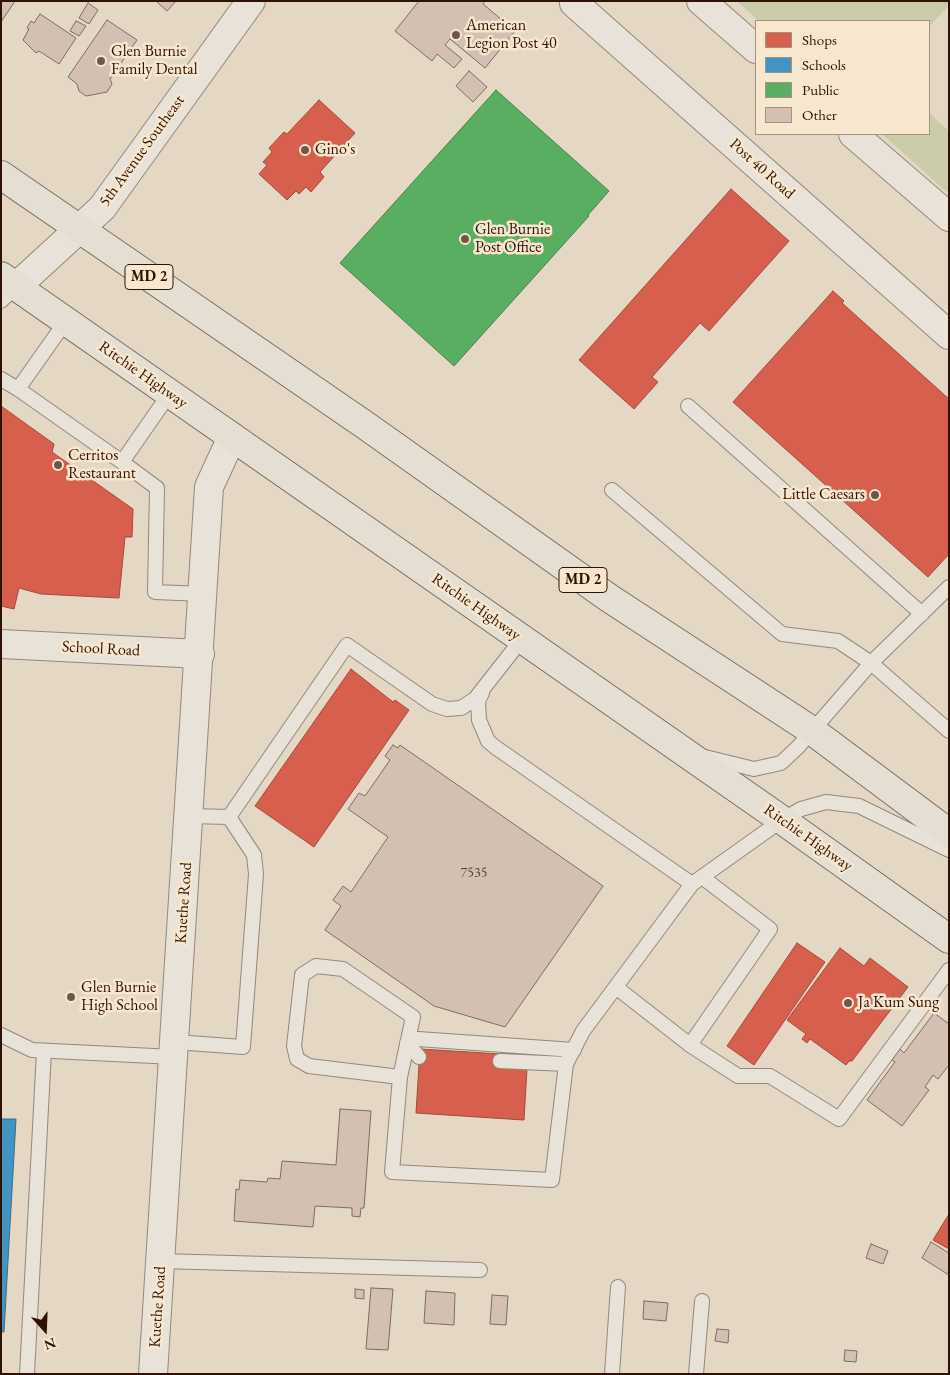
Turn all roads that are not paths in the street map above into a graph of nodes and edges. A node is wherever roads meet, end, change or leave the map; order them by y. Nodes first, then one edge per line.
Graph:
1 (252, 1) edge
2 (702, 1) edge
3 (574, 3) dead end
4 (755, 48) edge
5 (854, 135) edge
6 (1, 175) edge
7 (949, 217) edge
8 (79, 229) junction
9 (6, 288) edge
10 (66, 321) junction
11 (949, 335) edge
12 (1, 379) edge
13 (18, 389) junction
14 (170, 393) junction
15 (688, 406) dead end
16 (232, 437) junction
17 (122, 462) junction
18 (612, 490) dead end
19 (203, 594) junction
20 (946, 594) edge
21 (922, 614) junction
22 (522, 639) junction
23 (1, 644) edge
24 (200, 654) junction
25 (871, 663) junction
26 (482, 693) junction
27 (811, 730) junction
28 (949, 731) edge
29 (674, 745) junction
30 (189, 816) junction
31 (229, 817) junction
32 (782, 820) junction
33 (949, 833) edge
34 (949, 850) edge
35 (697, 881) junction
36 (949, 939) edge
37 (949, 970) edge
38 (617, 988) junction
39 (1, 1035) edge
40 (407, 1043) junction
41 (690, 1046) junction
42 (174, 1049) junction
43 (574, 1050) junction
44 (44, 1051) junction
45 (419, 1057) dead end
46 (500, 1061) dead end
47 (566, 1064) junction
48 (400, 1077) junction
49 (161, 1261) junction
50 (480, 1270) dead end
51 (618, 1287) dead end
52 (702, 1301) dead end
53 (27, 1374) edge
54 (153, 1374) edge
55 (612, 1374) edge
56 (696, 1374) edge

1 - 8 street, 5th Avenue Southeast
2 - 4 street
3 - 11 street, Post 40 Road
5 - 7 street
6 - 8 main road, MD 2
8 - 9 street, 5th Avenue Southeast
8 - 27 main road, MD 2
9 - 10 main road, Ritchie Highway
10 - 13 lane
10 - 14 main road, Ritchie Highway
12 - 13 lane
13 - 17 lane
14 - 16 main road, Ritchie Highway
14 - 17 lane
15 - 21 lane
16 - 19 street, Kuethe Road
16 - 22 main road, Ritchie Highway
17 - 19 lane
18 - 25 lane
19 - 24 street, Kuethe Road
20 - 21 lane
21 - 25 lane
22 - 26 lane
22 - 29 main road, Ritchie Highway
23 - 24 street, School Road
24 - 30 street, Kuethe Road
25 - 27 lane
25 - 28 lane
26 - 31 lane
26 - 35 lane
27 - 29 lane
27 - 33 main road, MD 2
29 - 32 main road, Ritchie Highway
30 - 31 lane
30 - 42 street, Kuethe Road
31 - 42 lane
32 - 34 lane
32 - 35 lane
32 - 36 main road, Ritchie Highway
35 - 38 lane
35 - 41 lane
37 - 41 lane
38 - 41 lane
38 - 43 lane
39 - 44 lane
40 - 43 lane
40 - 45 lane
40 - 48 lane
40 - 48 lane
42 - 44 lane
42 - 49 street, Kuethe Road
43 - 47 lane
44 - 53 lane
46 - 47 lane
47 - 48 lane
49 - 50 lane
49 - 54 street, Kuethe Road
51 - 55 lane
52 - 56 lane

